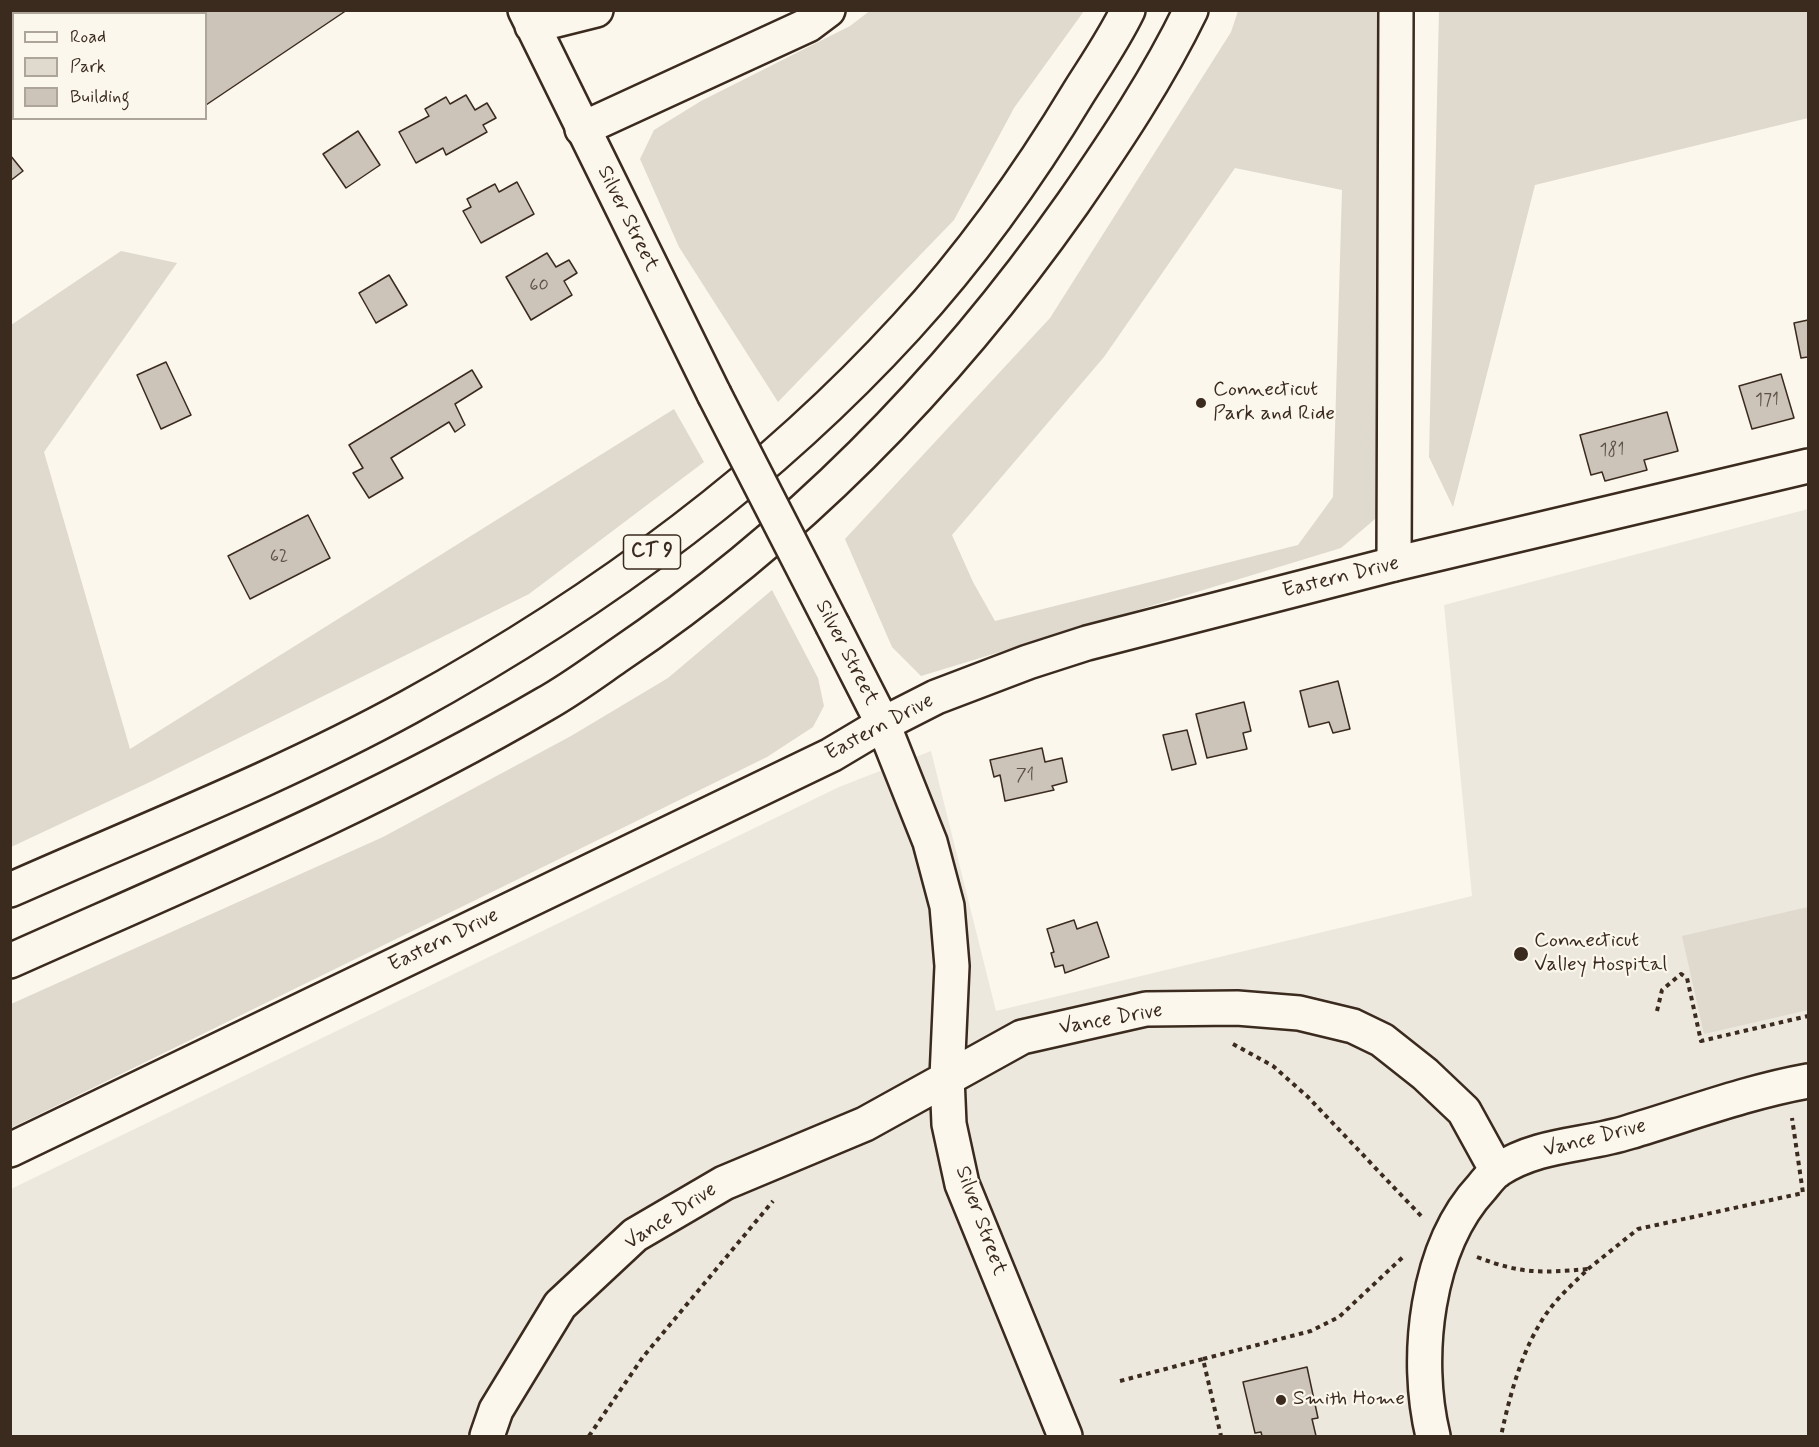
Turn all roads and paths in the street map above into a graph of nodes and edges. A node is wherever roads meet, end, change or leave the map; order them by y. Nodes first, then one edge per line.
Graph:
1 (596, 10) edge
2 (828, 10) edge
3 (1128, 10) edge
4 (1191, 10) edge
5 (1396, 10) edge
6 (529, 18) edge
7 (582, 129) junction
8 (1809, 466) edge
9 (1394, 564) junction
10 (883, 724) junction
11 (10, 890) edge
12 (10, 961) edge
13 (1657, 1011) dead end
14 (1809, 1016) edge
15 (1231, 1043) dead end
16 (947, 1077) junction
17 (1798, 1083) edge
18 (10, 1150) edge
19 (1497, 1171) junction
20 (779, 1195) dead end
21 (1441, 1233) junction
22 (1588, 1269) junction
23 (1203, 1359) junction
24 (1120, 1381) dead end
25 (487, 1437) edge
26 (589, 1437) edge
27 (1065, 1437) edge
28 (1221, 1437) edge
29 (1433, 1437) edge
30 (1501, 1437) edge

1 - 6 main road
2 - 7 main road
3 - 11 main road, CT 9
4 - 12 main road
5 - 9 main road
6 - 7 main road, Silver Street
7 - 10 main road, Silver Street, bridge
8 - 9 main road, Eastern Drive
9 - 10 main road, Eastern Drive
10 - 16 main road, Silver Street
10 - 18 main road, Eastern Drive
13 - 14 path
15 - 21 path
16 - 19 main road, Vance Drive
16 - 25 main road, Vance Drive
16 - 27 main road, Silver Street
17 - 19 main road, Vance Drive
17 - 22 path
19 - 21 main road
20 - 26 path
21 - 22 path
21 - 23 path
21 - 29 main road
22 - 30 path
23 - 24 path
23 - 28 path

